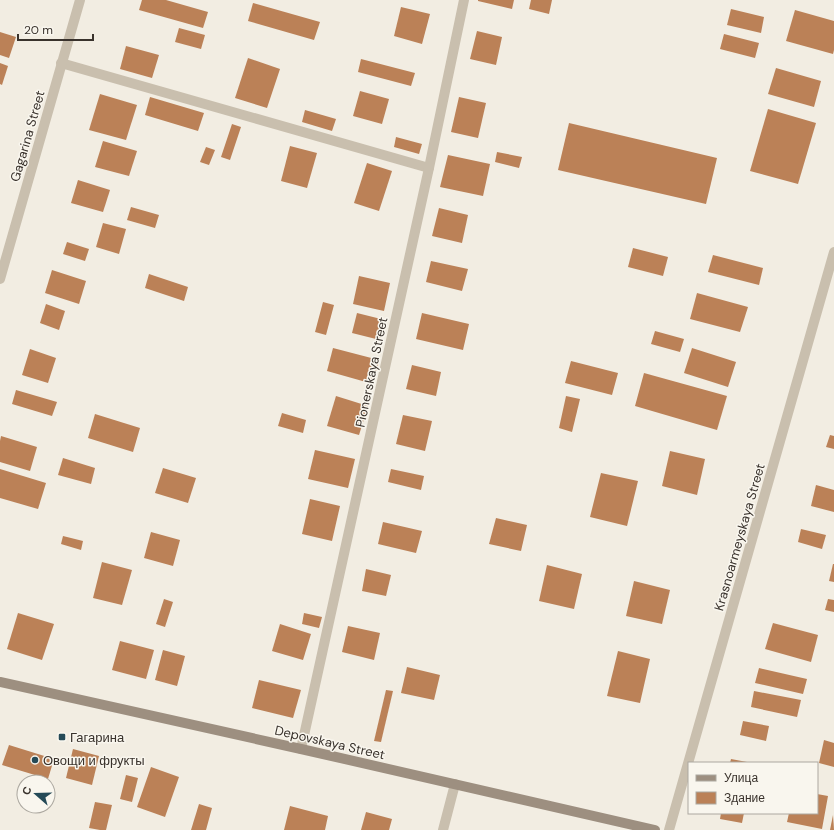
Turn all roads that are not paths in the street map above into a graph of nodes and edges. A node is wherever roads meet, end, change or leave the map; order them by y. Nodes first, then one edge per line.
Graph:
1 (80, 0) edge
2 (464, 0) edge
3 (61, 63) junction
4 (429, 168) junction
5 (834, 252) edge
6 (0, 279) edge
7 (0, 682) edge
8 (301, 749) junction
9 (688, 762) edge
10 (688, 763) edge
11 (455, 784) junction
12 (443, 830) edge
13 (655, 830) edge
14 (669, 830) edge

1 - 3 street, Gagarina Street
2 - 4 street, Pionerskaya Street
3 - 4 street
3 - 6 street, Gagarina Street
4 - 8 street, Pionerskaya Street
5 - 9 street, Krasnoarmeyskaya Street
7 - 8 main road, Depovskaya Street
8 - 11 main road, Depovskaya Street
10 - 14 street, Krasnoarmeyskaya Street
11 - 12 street
11 - 13 main road, Depovskaya Street

